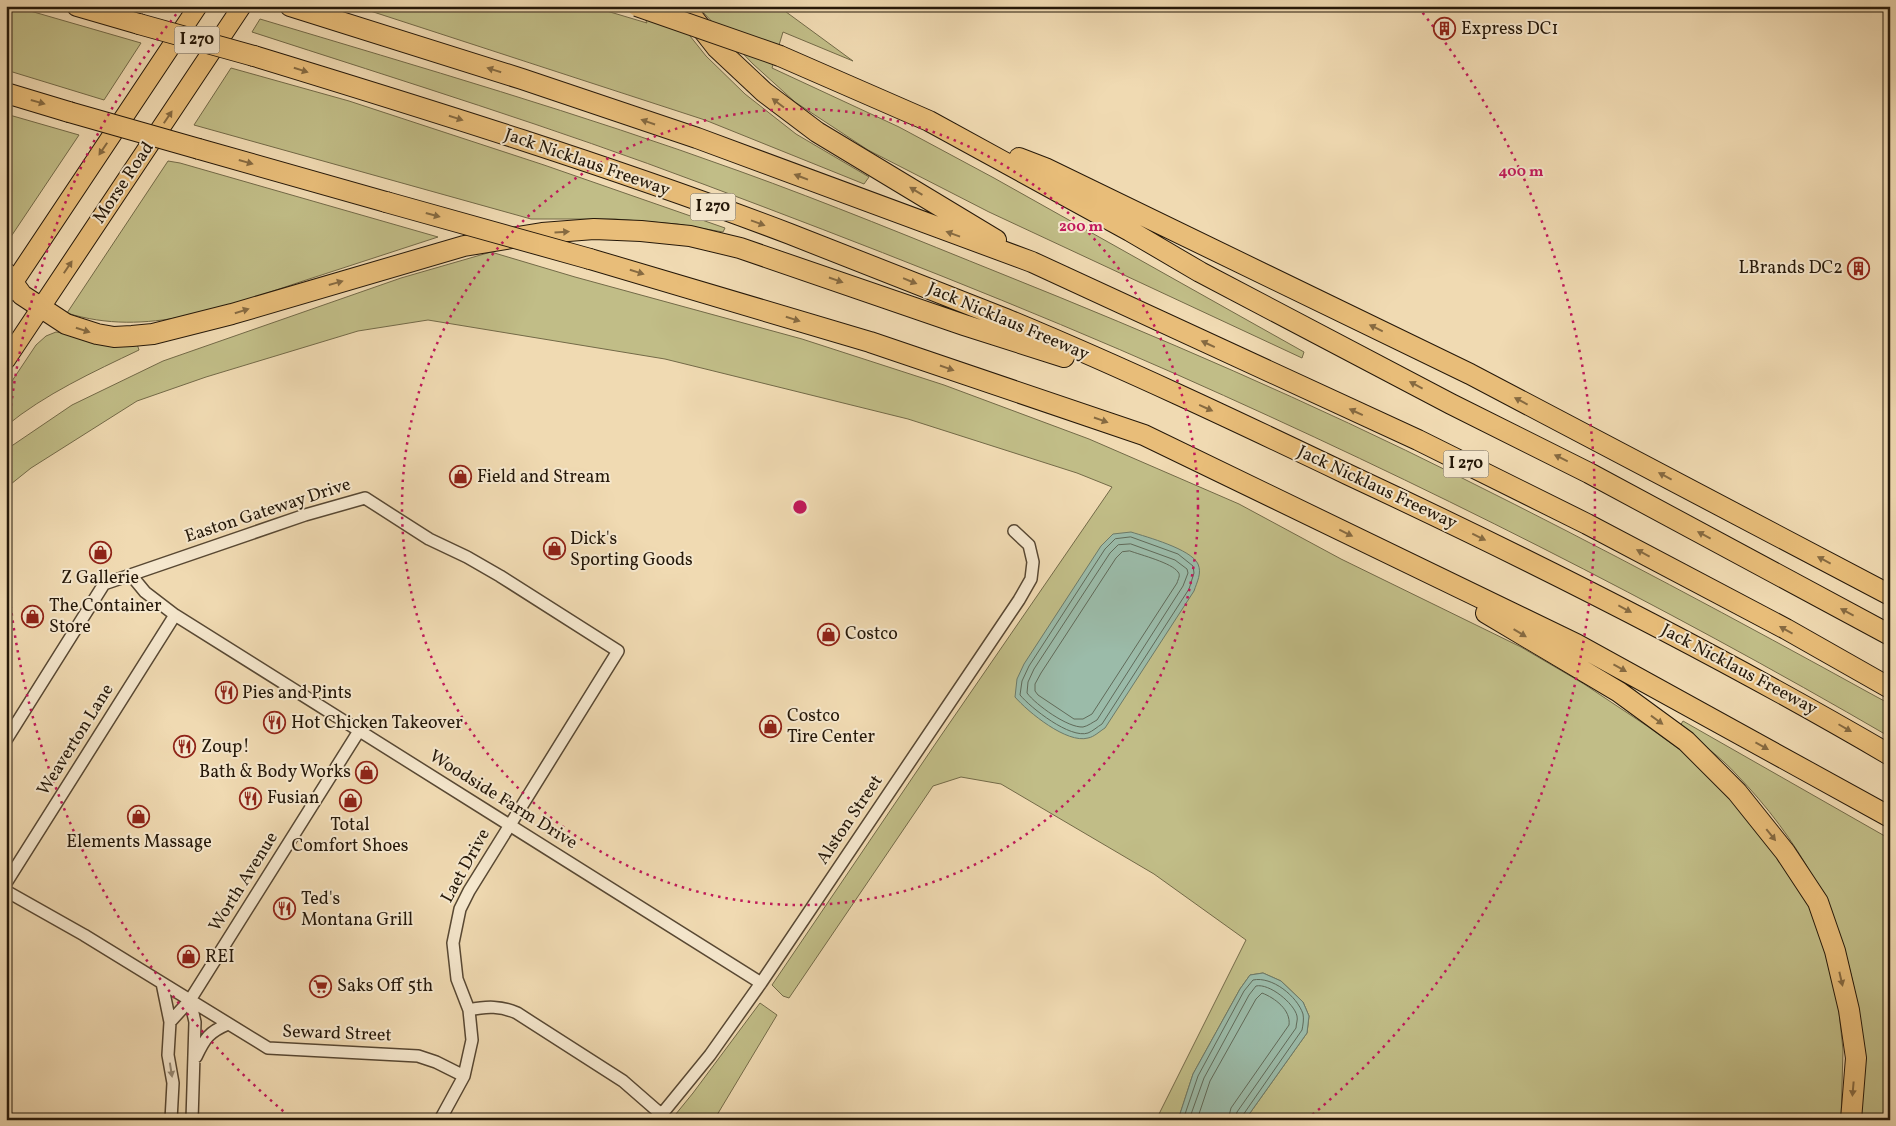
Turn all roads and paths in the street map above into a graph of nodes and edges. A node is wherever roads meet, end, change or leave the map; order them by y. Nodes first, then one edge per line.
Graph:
1 (78, 6) edge
2 (198, 6) edge
3 (242, 6) edge
4 (290, 6) edge
5 (638, 6) edge
6 (684, 6) edge
7 (6, 93) edge
8 (929, 121) junction
9 (1032, 262) junction
10 (9, 284) edge
11 (40, 308) junction
12 (6, 360) edge
13 (1161, 388) junction
14 (1014, 531) dead end
15 (1372, 546) junction
16 (131, 575) junction
17 (1890, 596) edge
18 (175, 615) junction
19 (1890, 636) edge
20 (618, 650) joint
21 (1890, 688) edge
22 (359, 731) junction
23 (6, 740) edge
24 (1890, 755) edge
25 (1890, 817) edge
26 (509, 825) junction
27 (6, 883) edge
28 (6, 891) edge
29 (162, 983) junction
30 (761, 983) junction
31 (190, 1000) junction
32 (469, 1010) junction
33 (170, 1022) junction
34 (228, 1024) junction
35 (194, 1062) junction
36 (464, 1076) junction
37 (659, 1117) edge
38 (171, 1120) edge
39 (192, 1120) edge
40 (440, 1120) edge
41 (1851, 1120) edge

1 -> 13 highway, Jack Nicklaus Freeway / I 270, bridge
2 -> 10 main road, Morse Road
11 -> 3 main road, Morse Road
9 -> 4 highway, I 270
5 - 8 highway, bridge
9 -> 6 highway
7 -> 15 highway, bridge
17 -> 8 highway
19 -> 8 highway
21 -> 9 highway, I 270
10 - 11 highway
11 - 12 main road, Morse Road
11 -> 13 highway
13 -> 24 highway, Jack Nicklaus Freeway / I 270
14 - 30 street, Alston Street
15 -> 25 highway
15 -> 41 highway
16 - 18 street, Woodside Farm Drive
16 - 20 street, Easton Gateway Drive
16 - 23 street, Easton Gateway Drive
18 - 22 street, Woodside Farm Drive
18 - 27 street, Weaverton Lane
20 - 26 street, Laet Drive
22 - 26 street, Woodside Farm Drive
22 - 31 street, Worth Avenue
26 - 30 street, Woodside Farm Drive
26 - 32 street, Laet Drive
28 - 29 street, Seward Street
29 - 31 street, Seward Street
29 - 33 street
30 - 37 street, Alston Street
31 - 33 street, Worth Avenue
31 - 34 street, Seward Street
31 - 35 street
32 - 36 street, Laet Drive
32 - 37 street
33 -> 38 street
34 - 35 street
34 - 36 street, Seward Street
35 - 39 street
36 - 40 street, Laet Drive

